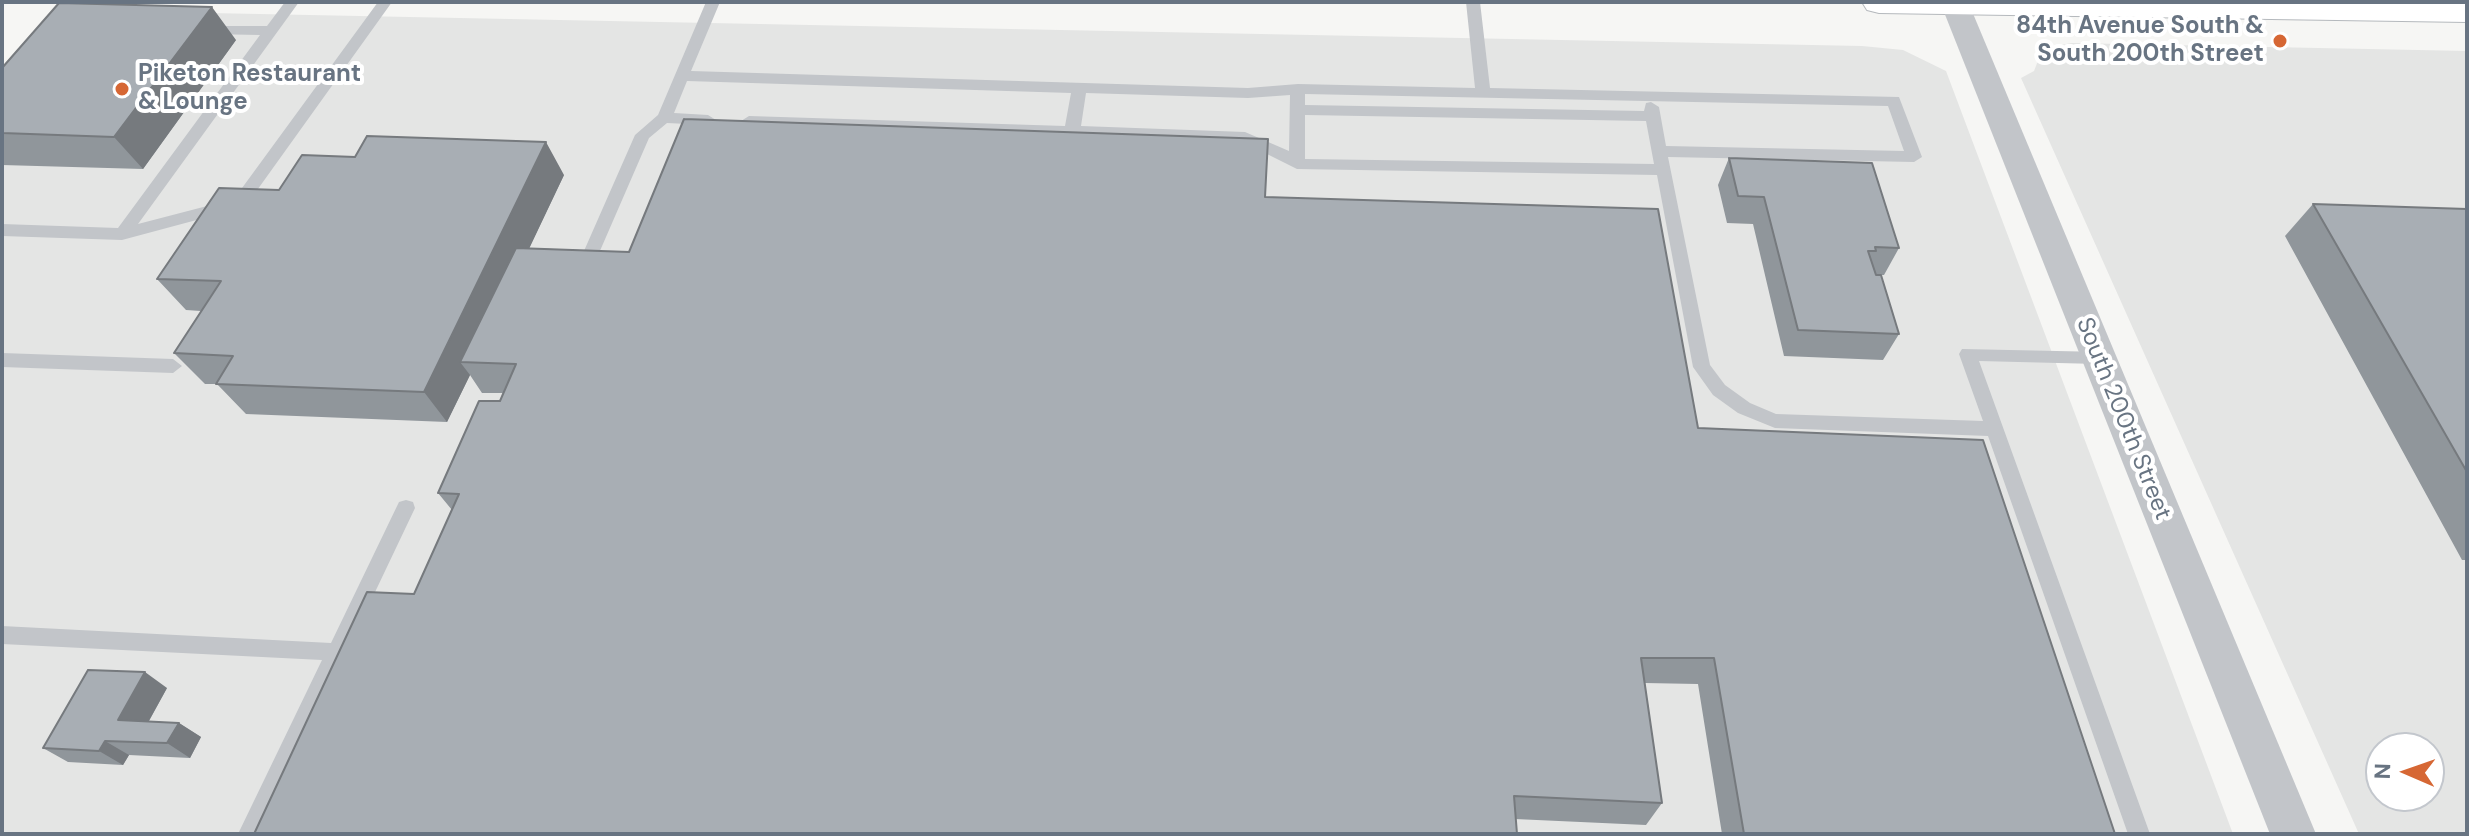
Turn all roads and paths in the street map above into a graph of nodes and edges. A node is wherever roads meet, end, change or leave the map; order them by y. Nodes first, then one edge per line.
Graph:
1 (292, 2) edge
2 (385, 2) edge
3 (713, 2) edge
4 (1473, 2) edge
5 (1879, 2) edge
6 (1954, 4) edge
7 (2467, 11) edge
8 (196, 29) edge
9 (271, 31) junction
10 (682, 76) junction
11 (1079, 88) junction
12 (1298, 89) junction
13 (1483, 93) junction
14 (1649, 96) junction
15 (1297, 110) junction
16 (1653, 116) junction
17 (664, 118) junction
18 (1072, 132) junction
19 (1660, 151) junction
20 (1297, 161) junction
21 (1663, 170) junction
22 (2, 230) edge
23 (122, 234) junction
24 (588, 260) edge
25 (2098, 357) junction
26 (2, 360) edge
27 (173, 366) edge
28 (1994, 429) junction
29 (406, 508) dead end
30 (2, 635) edge
31 (336, 652) junction
32 (249, 834) edge
33 (2139, 834) edge
34 (2293, 834) edge

1 - 9 lane
2 - 23 lane
3 - 10 lane
4 - 13 lane
5 - 6 main road
6 - 7 main road
6 - 25 street, South 200th Street
8 - 9 lane
9 - 23 lane
10 - 11 lane
10 - 17 lane
11 - 12 lane
11 - 18 lane
12 - 13 lane
12 - 15 lane
13 - 14 lane
14 - 16 lane
14 - 19 lane
15 - 16 lane
15 - 20 lane
16 - 19 lane
17 - 18 lane
17 - 24 lane
18 - 20 lane
19 - 21 lane
20 - 21 lane
21 - 28 lane
22 - 23 lane
25 - 28 lane
25 - 34 street, South 200th Street
26 - 27 lane
28 - 33 lane
29 - 31 lane
30 - 31 lane
31 - 32 lane

